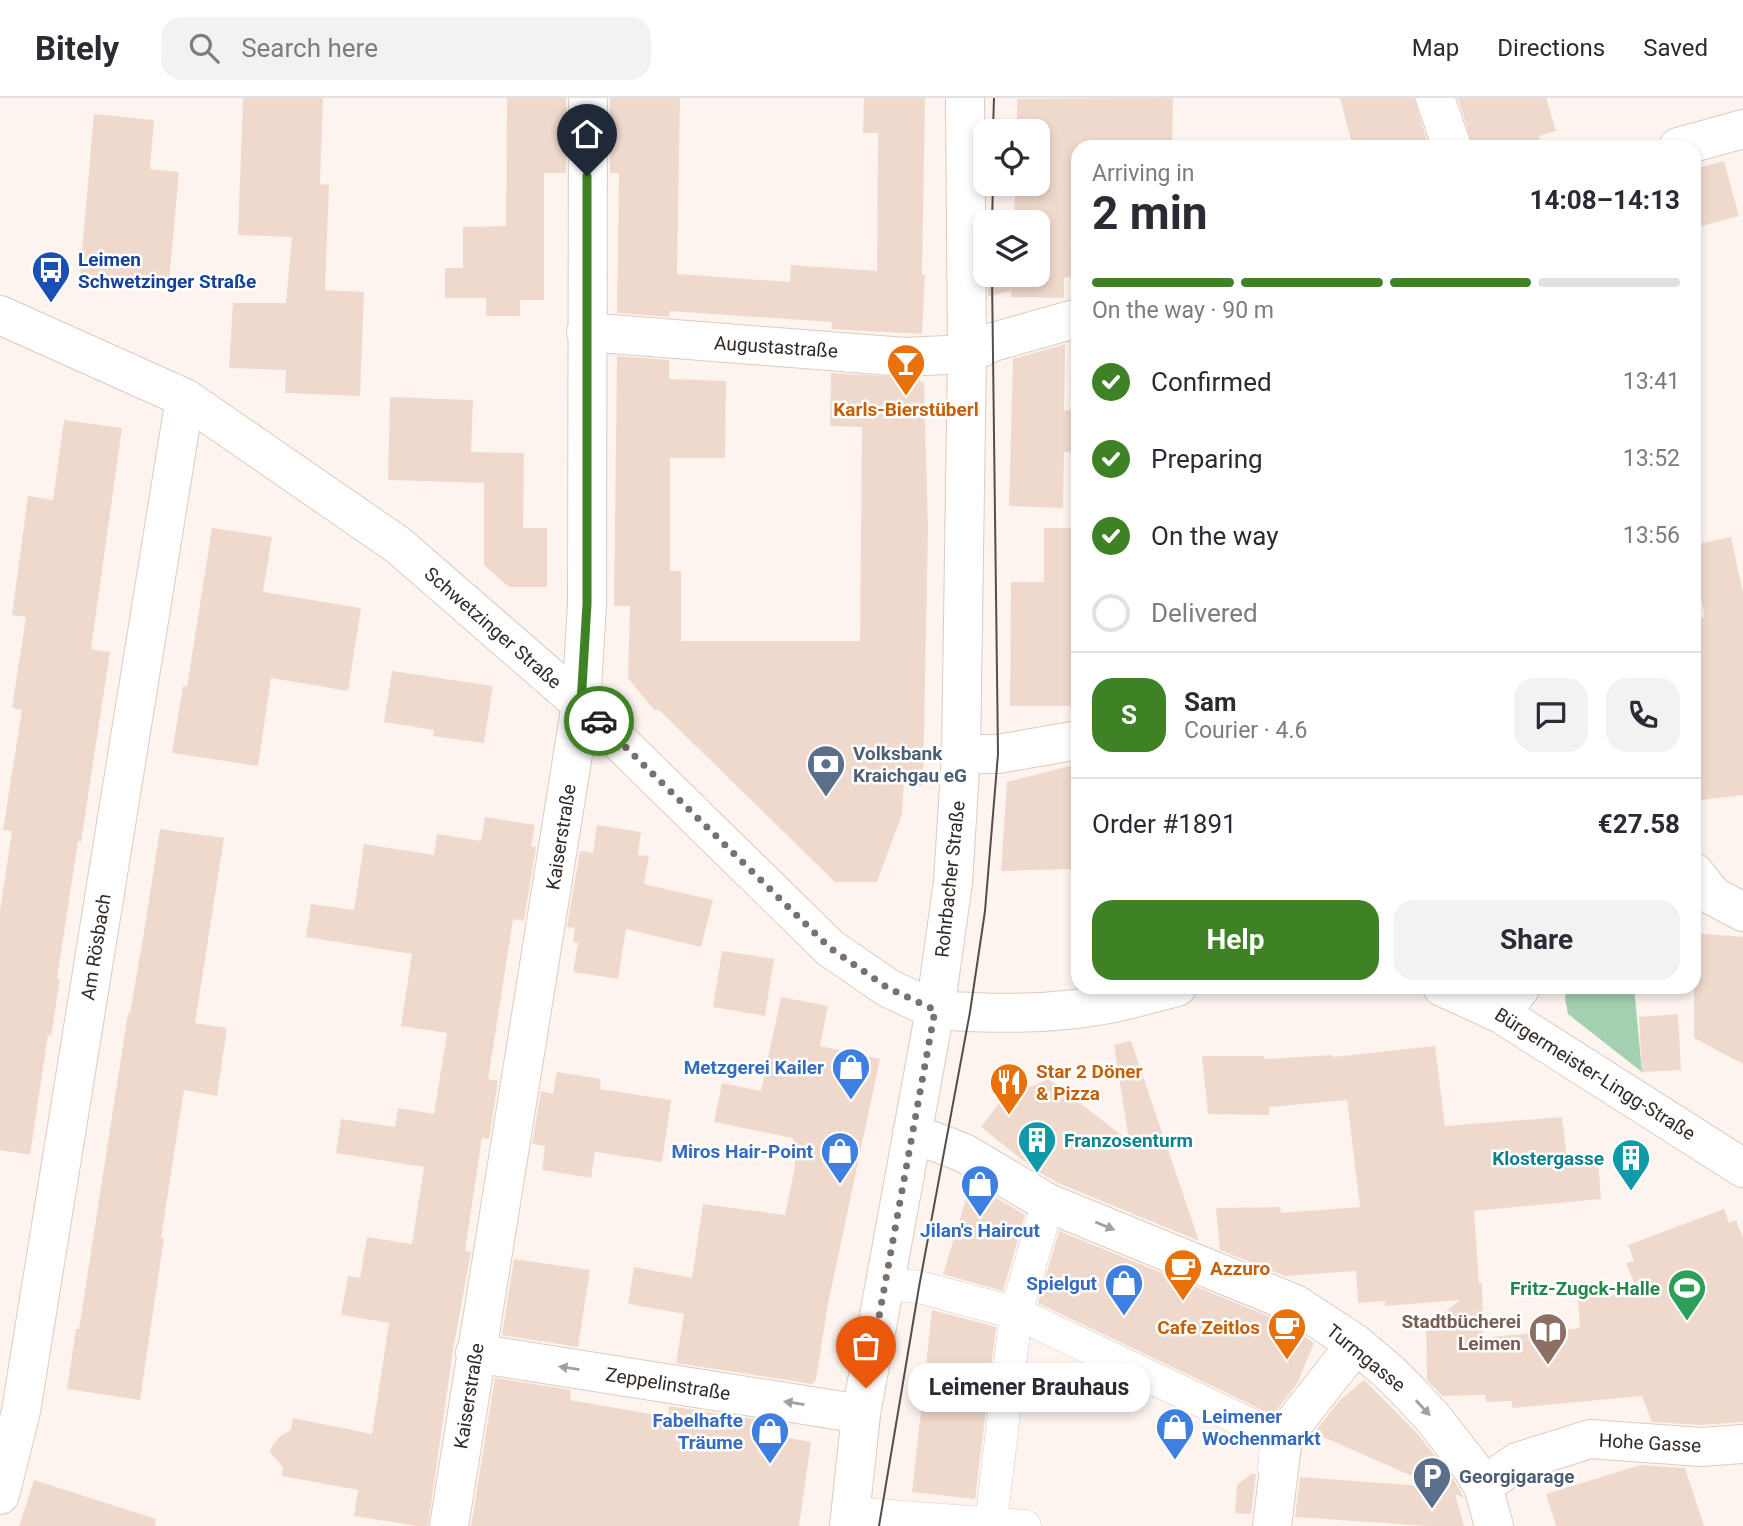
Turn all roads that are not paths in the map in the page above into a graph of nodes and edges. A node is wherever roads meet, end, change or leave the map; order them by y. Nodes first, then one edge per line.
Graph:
1 (587, 98) edge
2 (965, 98) edge
3 (1435, 98) edge
4 (1743, 129) edge
5 (1450, 140) edge
6 (1701, 141) edge
7 (0, 315) edge
8 (1071, 320) edge
9 (586, 332) junction
10 (967, 354) junction
11 (185, 398) junction
12 (581, 704) junction
13 (1071, 741) edge
14 (961, 754) junction
15 (1149, 994) edge
16 (1476, 994) edge
17 (1511, 1001) edge
18 (935, 1010) junction
19 (912, 1133) junction
20 (1743, 1168) edge
21 (1048, 1203) junction
22 (884, 1283) junction
23 (1016, 1313) junction
24 (1356, 1344) junction
25 (475, 1353) junction
26 (862, 1414) junction
27 (1743, 1444) edge
28 (1483, 1486) junction
29 (0, 1495) edge
30 (850, 1520) edge
31 (991, 1524) junction
32 (449, 1526) edge
33 (1025, 1526) edge
34 (1266, 1526) edge
35 (1272, 1526) edge
36 (1494, 1526) edge

1 - 9 street, Kaiserstraße
2 - 10 street, Rohrbacher Straße
3 - 5 street
4 - 6 street
7 - 11 street, Schwetzinger Straße
8 - 10 street
9 - 10 street, Augustastraße
9 - 12 street, Kaiserstraße
10 - 14 street, Rohrbacher Straße
11 - 12 street, Schwetzinger Straße
11 - 29 street, Am Rösbach
12 - 18 street, Schwetzinger Straße
12 - 25 street, Kaiserstraße
13 - 14 street
14 - 18 street, Rohrbacher Straße
15 - 18 street
16 - 17 street, Bürgermeister-Lingg-Straße
17 - 20 street, Bürgermeister-Lingg-Straße
18 - 19 street, Rohrbacher Straße
19 - 21 street, Turmgasse
19 - 22 street, Rohrbacher Straße
21 - 23 street
21 -> 24 street, Turmgasse
22 - 23 street
22 - 26 street, Rohrbacher Straße
23 - 31 street
23 - 34 street
24 -> 28 street, Turmgasse
24 - 35 street
26 -> 25 street, Zeppelinstraße
25 - 32 street, Kaiserstraße
26 - 30 street, Rohrbacher Straße
27 - 28 street, Hohe Gasse
28 - 36 street, Turmgasse
30 - 31 street
31 - 33 street

